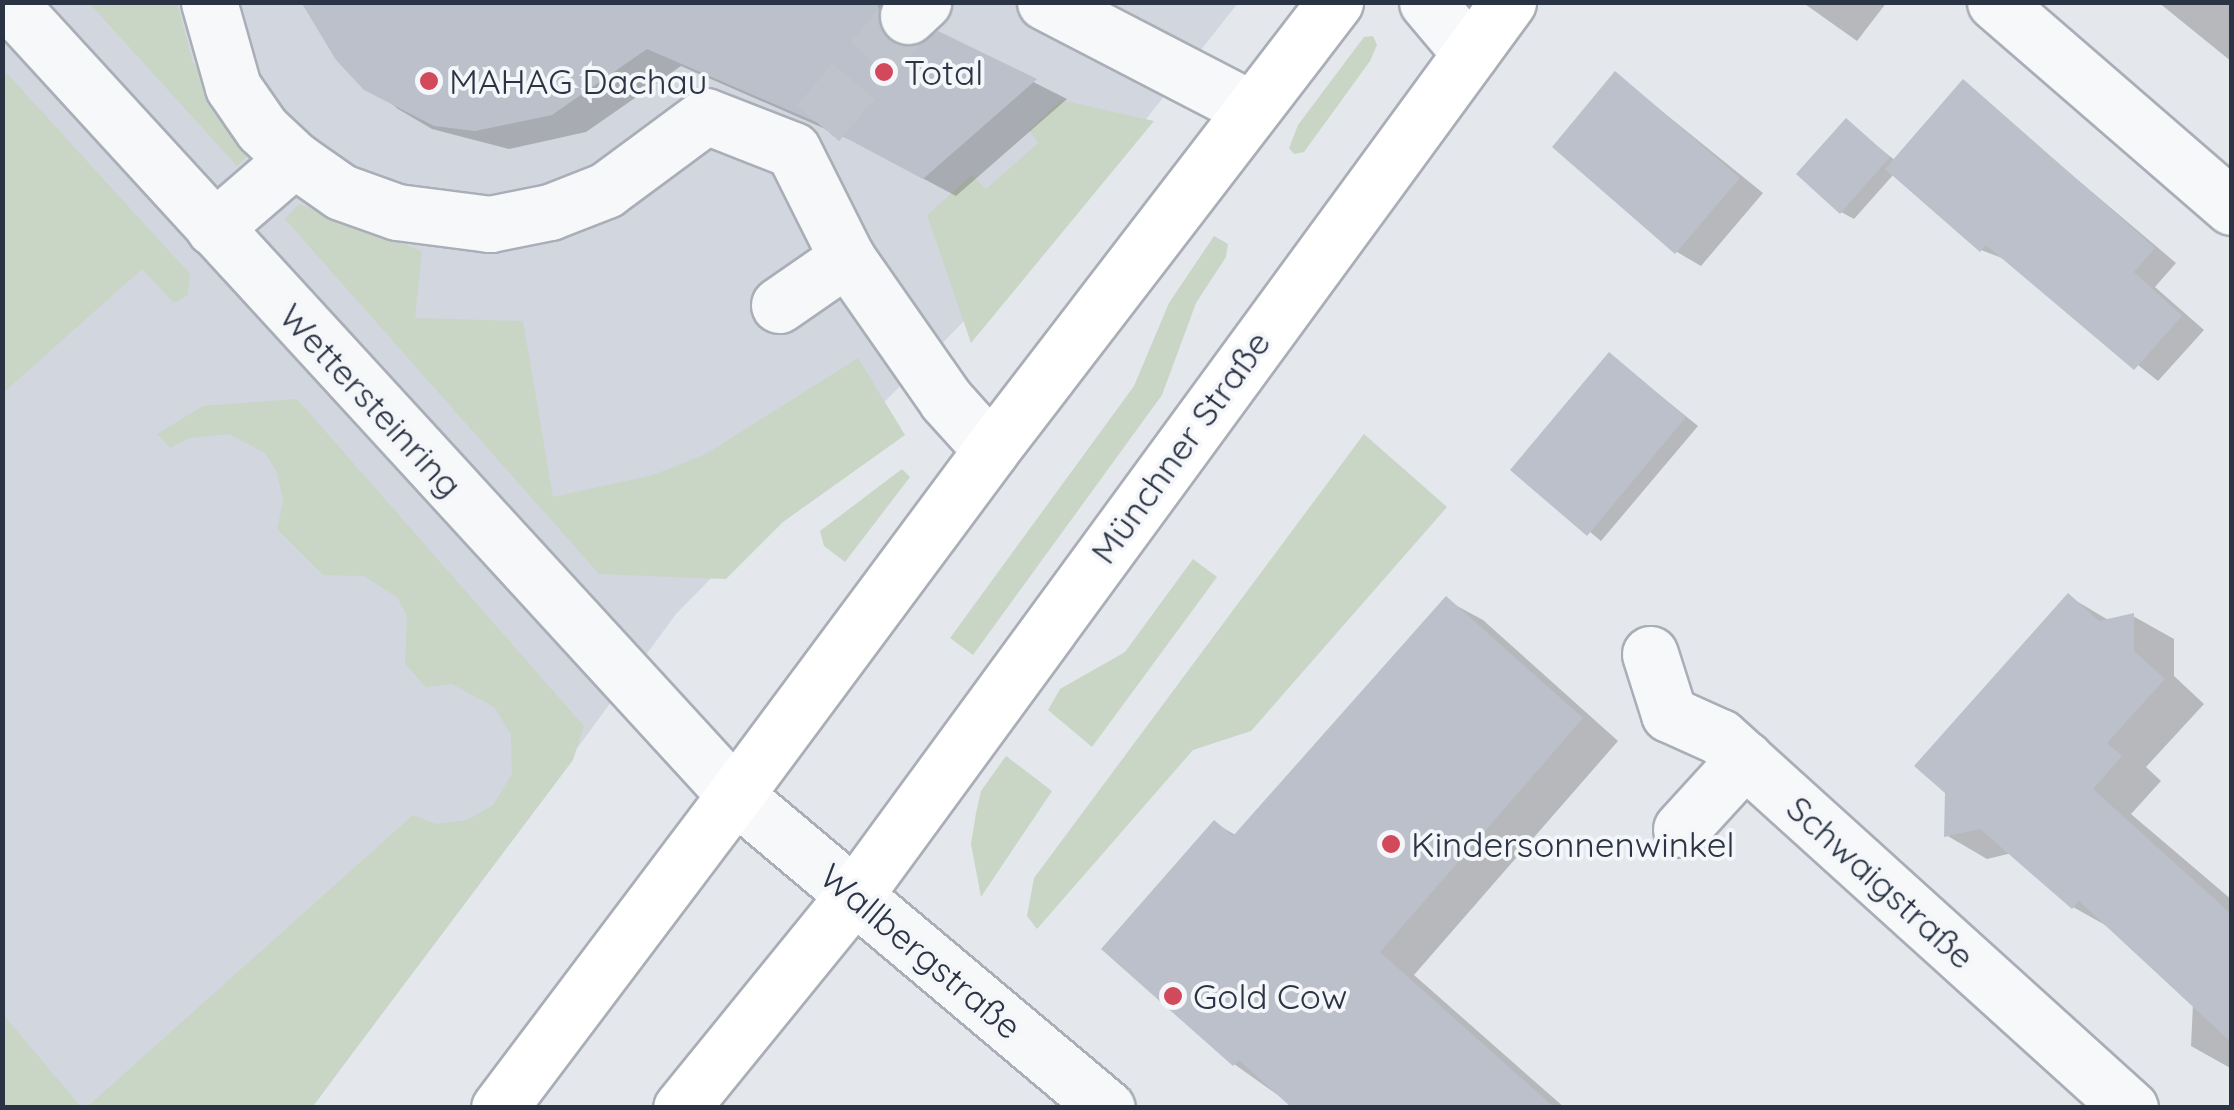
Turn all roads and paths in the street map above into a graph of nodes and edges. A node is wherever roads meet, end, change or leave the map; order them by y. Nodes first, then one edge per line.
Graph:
1 (209, 2) edge
2 (1044, 2) edge
3 (1335, 2) edge
4 (1427, 2) edge
5 (1508, 2) edge
6 (1996, 2) edge
7 (25, 8) edge
8 (1470, 53) junction
9 (1251, 108) junction
10 (294, 159) junction
11 (2232, 207) edge
12 (214, 228) junction
13 (847, 258) junction
14 (778, 305) dead end
15 (990, 450) junction
16 (1650, 654) dead end
17 (1745, 759) junction
18 (735, 796) junction
19 (1682, 829) dead end
20 (856, 893) junction
21 (499, 1108) edge
22 (681, 1108) edge
23 (1106, 1108) edge
24 (2130, 1108) edge

1 - 10 street
2 - 9 street
3 - 9 main road
4 - 8 street
5 - 8 main road, Münchner Straße
6 - 11 street
7 - 12 street, Wettersteinring
8 - 20 main road, Münchner Straße
9 - 15 main road
10 - 12 street
10 - 13 street
12 - 18 street, Wettersteinring
13 - 14 street
13 - 15 street
15 - 18 main road
16 - 17 street, Schwaigstraße
17 - 19 street
17 - 24 street, Schwaigstraße
18 - 20 street, Wallbergstraße
18 - 21 main road
20 - 22 main road, Münchner Straße
20 - 23 street, Wallbergstraße

